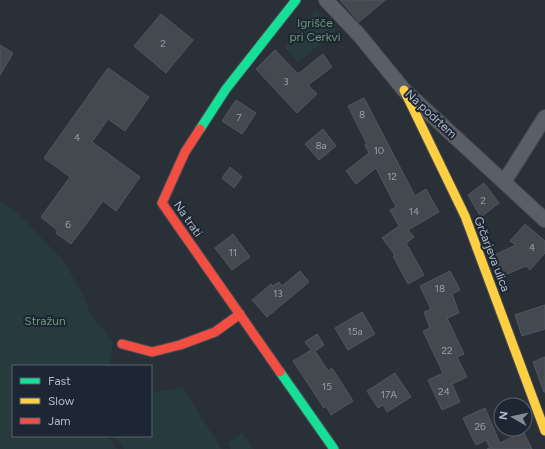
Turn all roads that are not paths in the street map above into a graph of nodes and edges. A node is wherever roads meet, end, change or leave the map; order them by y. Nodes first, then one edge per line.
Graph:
1 (296, 0) edge
2 (326, 0) edge
3 (404, 90) junction
4 (545, 117) edge
5 (504, 182) junction
6 (545, 220) edge
7 (240, 314) junction
8 (122, 344) dead end
9 (545, 431) edge
10 (334, 449) edge

1 - 7 street, Na trati
2 - 3 street, Na podrtem
3 - 5 street, Na podrtem
3 - 9 street, Grčarjeva ulica
4 - 5 street
5 - 6 street, Na podrtem
7 - 8 street
7 - 10 street, Na trati

